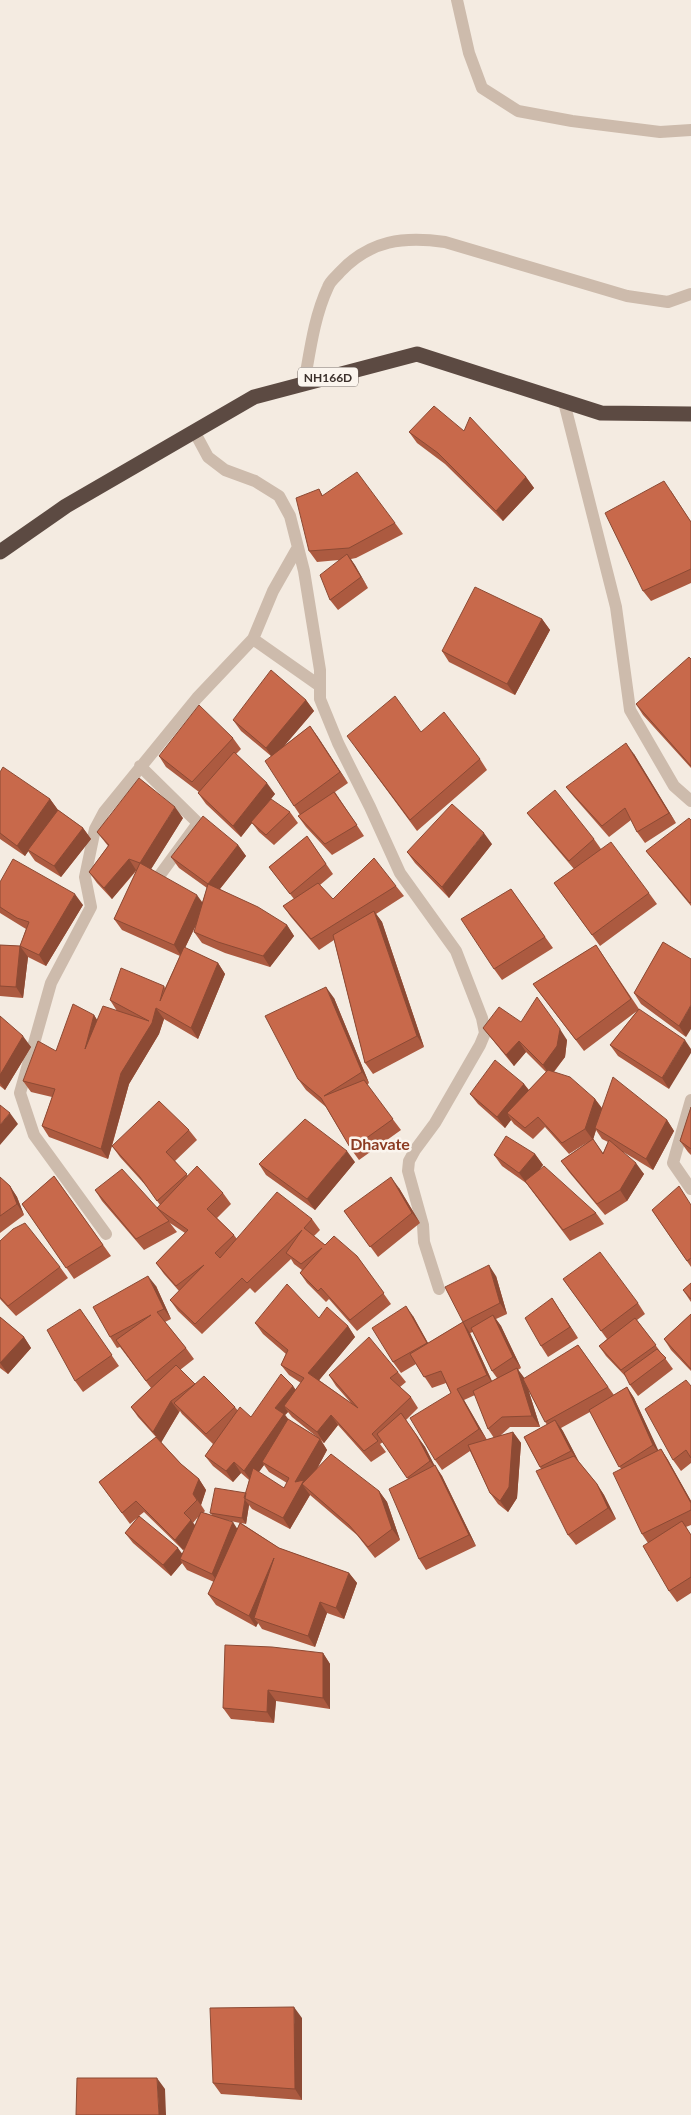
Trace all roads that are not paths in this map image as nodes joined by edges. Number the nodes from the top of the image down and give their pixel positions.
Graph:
1 (458, 0) edge
2 (691, 130) edge
3 (691, 294) edge
4 (304, 384) junction
5 (564, 402) junction
6 (691, 414) edge
7 (194, 431) junction
8 (298, 547) junction
9 (0, 552) edge
10 (253, 639) junction
11 (320, 686) junction
12 (140, 766) junction
13 (691, 801) edge
14 (157, 879) edge
15 (691, 1100) edge
16 (691, 1189) edge
17 (106, 1234) dead end
18 (439, 1288) dead end

1 - 2 street
3 - 4 street
4 - 5 highway, NH166D
4 - 7 highway, NH166D
5 - 6 highway, NH166D
5 - 13 street
7 - 8 street
7 - 9 highway, NH166D
8 - 10 street
8 - 11 street
10 - 11 street
10 - 12 street
11 - 18 street
12 - 14 street
12 - 17 street
15 - 16 street

